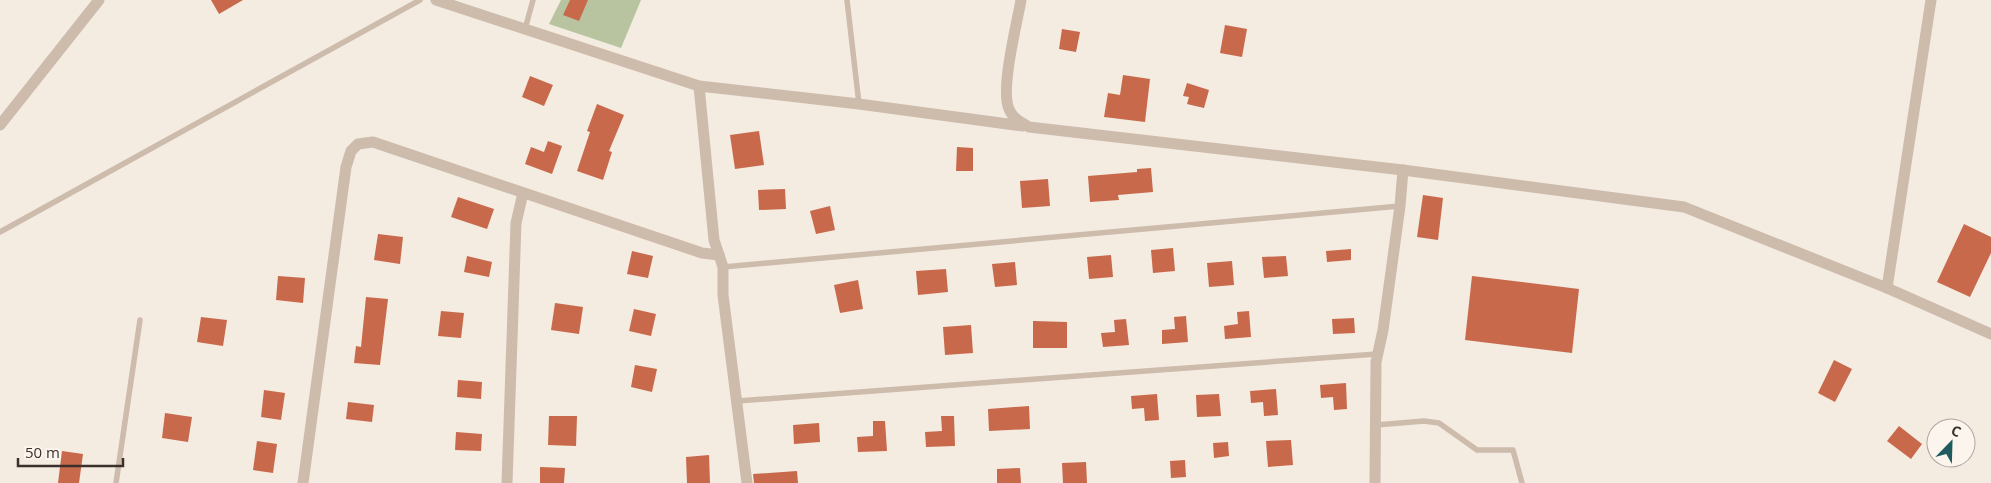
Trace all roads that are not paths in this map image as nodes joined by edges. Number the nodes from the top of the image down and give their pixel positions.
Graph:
1 (99, 0) edge
2 (420, 0) edge
3 (436, 0) edge
4 (533, 0) edge
5 (847, 0) edge
6 (1021, 0) edge
7 (1931, 0) edge
8 (525, 30) junction
9 (699, 86) junction
10 (860, 104) junction
11 (0, 125) edge
12 (1029, 127) junction
13 (1403, 170) junction
14 (523, 193) junction
15 (1400, 206) junction
16 (0, 232) edge
17 (719, 254) junction
18 (723, 267) junction
19 (1887, 288) junction
20 (140, 320) dead end
21 (1991, 334) edge
22 (1377, 354) junction
23 (737, 401) junction
24 (1376, 425) junction
25 (116, 483) edge
26 (303, 483) edge
27 (507, 483) edge
28 (747, 483) edge
29 (1376, 483) edge
30 (1522, 483) edge

1 - 11 street
2 - 16 lane
3 - 8 street
4 - 8 lane
5 - 10 lane
6 - 12 street
7 - 19 street
8 - 9 street
9 - 10 street
9 - 17 street
10 - 12 street
12 - 13 street
13 - 15 street
13 - 19 street
14 - 17 street
14 - 26 street
14 - 27 street
15 - 18 lane
15 - 22 street
17 - 18 street
18 - 23 street
19 - 21 street
20 - 25 lane
22 - 23 lane
22 - 24 street
23 - 28 street
24 - 29 street
24 - 30 lane

